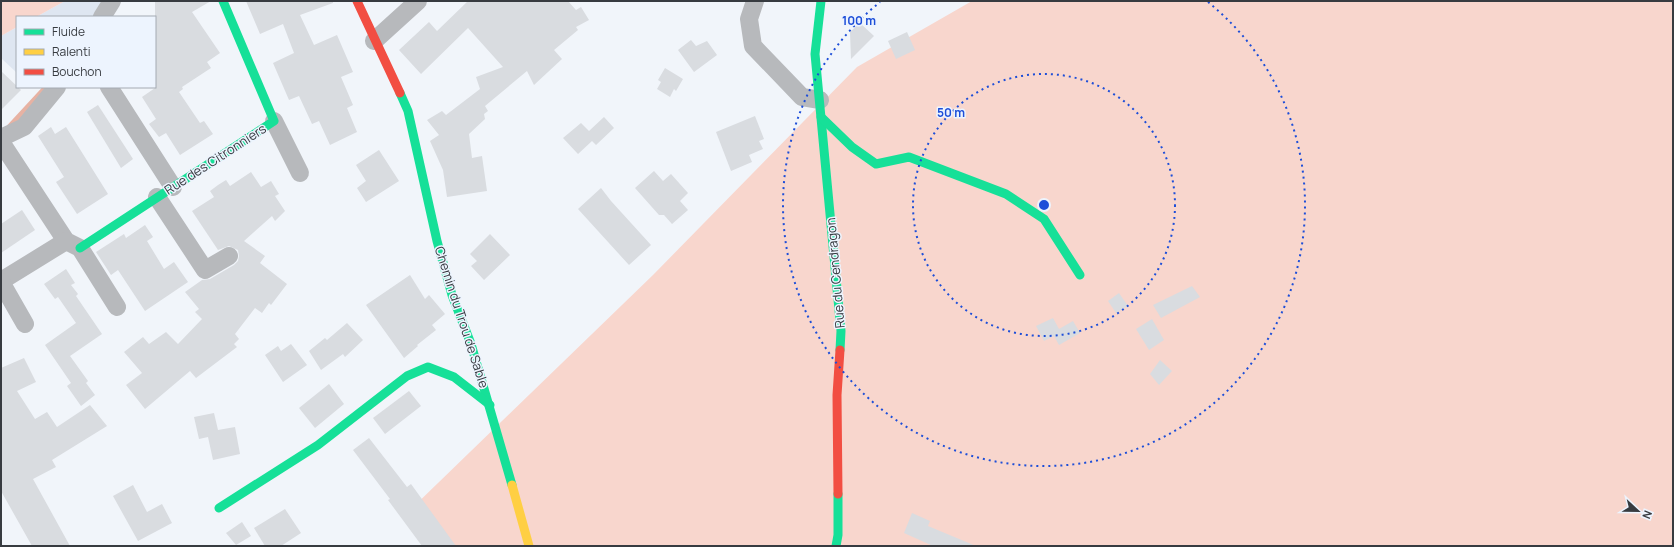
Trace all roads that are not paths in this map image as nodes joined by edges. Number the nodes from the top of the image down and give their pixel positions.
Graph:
1 (112, 1) edge
2 (223, 1) edge
3 (357, 1) edge
4 (418, 1) edge
5 (755, 1) edge
6 (821, 1) edge
7 (103, 16) edge
8 (374, 40) junction
9 (56, 88) edge
10 (109, 88) edge
11 (820, 109) junction
12 (274, 121) junction
13 (1, 138) edge
14 (1, 142) edge
15 (300, 173) dead end
16 (173, 187) junction
17 (157, 197) junction
18 (73, 244) junction
19 (229, 256) dead end
20 (1080, 275) dead end
21 (1, 282) edge
22 (117, 307) dead end
23 (25, 324) dead end
24 (490, 405) junction
25 (219, 508) dead end
26 (529, 546) edge
27 (836, 546) edge

1 - 7 street
2 - 12 street, Rue des Citronniers
3 - 8 street, Chemin du Trou de Sable
4 - 8 street
5 - 11 street
6 - 11 street, Rue du Cendragon
8 - 24 street, Chemin du Trou de Sable
9 - 13 street
10 - 16 street
11 - 20 street
11 - 27 street, Rue du Cendragon
12 - 15 street, Rue des Citronniers
12 - 16 street, Rue des Citronniers
14 - 18 street
16 - 17 street, Rue des Citronniers
17 - 18 street, Rue des Citronniers
17 - 19 street, Rue des Citronniers
18 - 21 street
18 - 22 street
21 - 23 street
24 - 25 street
24 - 26 street, Chemin du Trou de Sable

